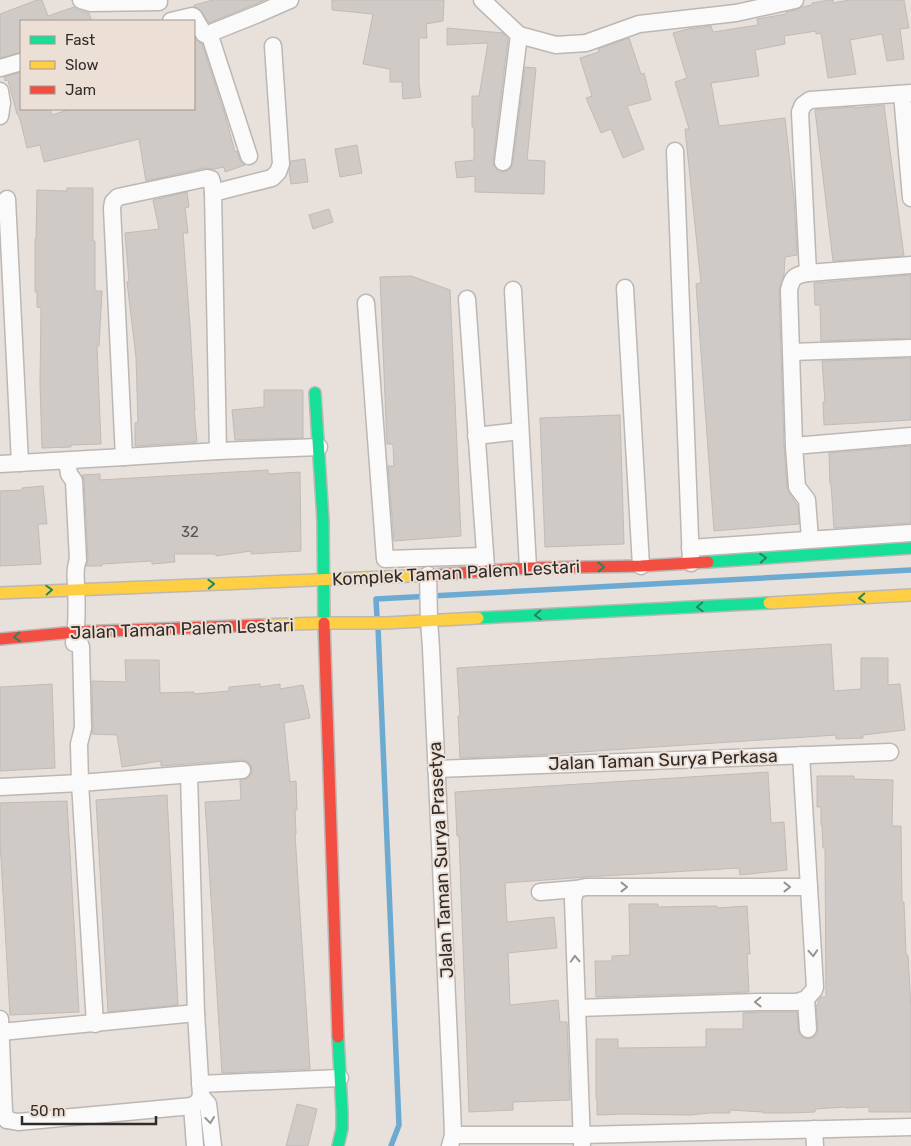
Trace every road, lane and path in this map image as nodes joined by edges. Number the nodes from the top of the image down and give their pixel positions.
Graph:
1 (81, 0) edge
2 (290, 0) edge
3 (482, 0) edge
4 (795, 0) edge
5 (160, 1) edge
6 (161, 20) edge
7 (175, 20) edge
8 (195, 20) edge
9 (195, 20) edge
10 (519, 35) junction
11 (210, 36) junction
12 (273, 46) dead end
13 (20, 62) edge
14 (0, 68) edge
15 (0, 90) edge
16 (906, 93) edge
17 (0, 116) edge
18 (674, 151) dead end
19 (249, 156) dead end
20 (503, 162) dead end
21 (910, 176) edge
22 (213, 193) junction
23 (911, 198) edge
24 (7, 199) dead end
25 (911, 265) edge
26 (808, 273) junction
27 (625, 288) dead end
28 (513, 290) dead end
29 (466, 299) dead end
30 (366, 303) dead end
31 (911, 348) edge
32 (792, 352) junction
33 (315, 393) dead end
34 (520, 431) junction
35 (476, 436) junction
36 (911, 436) edge
37 (794, 446) junction
38 (319, 448) junction
39 (218, 451) junction
40 (124, 458) junction
41 (20, 463) junction
42 (0, 464) edge
43 (68, 467) junction
44 (911, 533) edge
45 (810, 539) junction
46 (911, 548) edge
47 (690, 555) junction
48 (485, 564) junction
49 (641, 566) junction
50 (528, 568) junction
51 (324, 579) junction
52 (428, 581) junction
53 (76, 589) junction
54 (0, 593) edge
55 (911, 595) edge
56 (429, 614) junction
57 (324, 623) junction
58 (76, 632) junction
59 (0, 639) edge
60 (890, 752) dead end
61 (801, 755) junction
62 (436, 769) junction
63 (242, 770) dead end
64 (190, 775) junction
65 (80, 783) junction
66 (0, 787) edge
67 (809, 887) junction
68 (576, 890) junction
69 (540, 892) dead end
70 (806, 999) junction
71 (578, 1008) junction
72 (196, 1013) junction
73 (95, 1024) junction
74 (0, 1026) edge
75 (808, 1029) dead end
76 (340, 1078) junction
77 (198, 1095) junction
78 (4, 1124) edge
79 (911, 1127) edge
80 (814, 1129) junction
81 (703, 1139) edge
82 (452, 1140) edge
83 (582, 1140) edge
84 (196, 1146) edge
85 (213, 1146) edge
86 (338, 1146) edge
87 (814, 1146) edge

1 - 5 street
2 - 11 street
3 - 10 street
4 - 10 street
5 - 6 street
7 - 8 street
9 - 11 street
10 - 20 street
11 - 19 street
12 - 22 street
13 - 14 street
15 - 17 street
16 - 21 street
16 - 26 street
18 - 47 street
21 - 23 street
22 - 39 street
22 - 40 street
24 - 41 street
25 - 26 street
26 - 32 street
27 - 49 street
28 - 34 street
29 - 35 street
30 - 48 street
31 - 32 street
32 - 37 street
33 - 38 street
34 - 35 street
34 - 50 street
35 - 48 street
36 - 37 street
37 - 45 street
38 - 39 street
38 - 51 street
39 - 40 street
40 - 43 street
41 - 42 street
41 - 43 street
43 - 53 street
44 - 45 street
45 - 47 street
47 -> 46 street, Komplek Taman Palem Lestari
47 - 49 street, Komplek Taman Palem Lestari
48 - 50 street, Komplek Taman Palem Lestari
48 - 52 street, Komplek Taman Palem Lestari
50 -> 49 street, Komplek Taman Palem Lestari
51 - 52 street, Komplek Taman Palem Lestari
53 -> 51 street, Komplek Taman Palem Lestari
51 - 57 street
52 - 56 street, Jalan Taman Surya Prasetya
54 -> 53 street, Komplek Taman Palem Lestari
53 - 58 street
55 -> 56 street
56 - 57 street, Jalan Taman Palem Lestari
56 - 62 street, Jalan Taman Surya Prasetya
57 - 58 street, Jalan Taman Palem Lestari
57 - 76 street
58 -> 59 street, Jalan Taman Palem Lestari
58 - 65 street
60 - 61 street, Jalan Taman Surya Perkasa
61 - 62 street, Jalan Taman Surya Perkasa
61 - 67 street
62 - 82 street, Jalan Taman Surya Prasetya
63 - 64 street
64 - 65 street
64 - 72 street
65 - 66 street
65 - 73 street
68 -> 67 street
67 -> 70 street
68 - 69 street
71 -> 68 street
70 -> 71 street
70 - 75 street
71 - 83 street
72 - 73 street
72 - 77 street
73 - 74 street
74 - 78 street
76 - 77 street
76 - 86 street
77 - 78 street
77 - 84 street
77 -> 85 street
79 - 80 street
80 - 81 street
80 - 87 street
81 - 83 street
82 - 83 street

